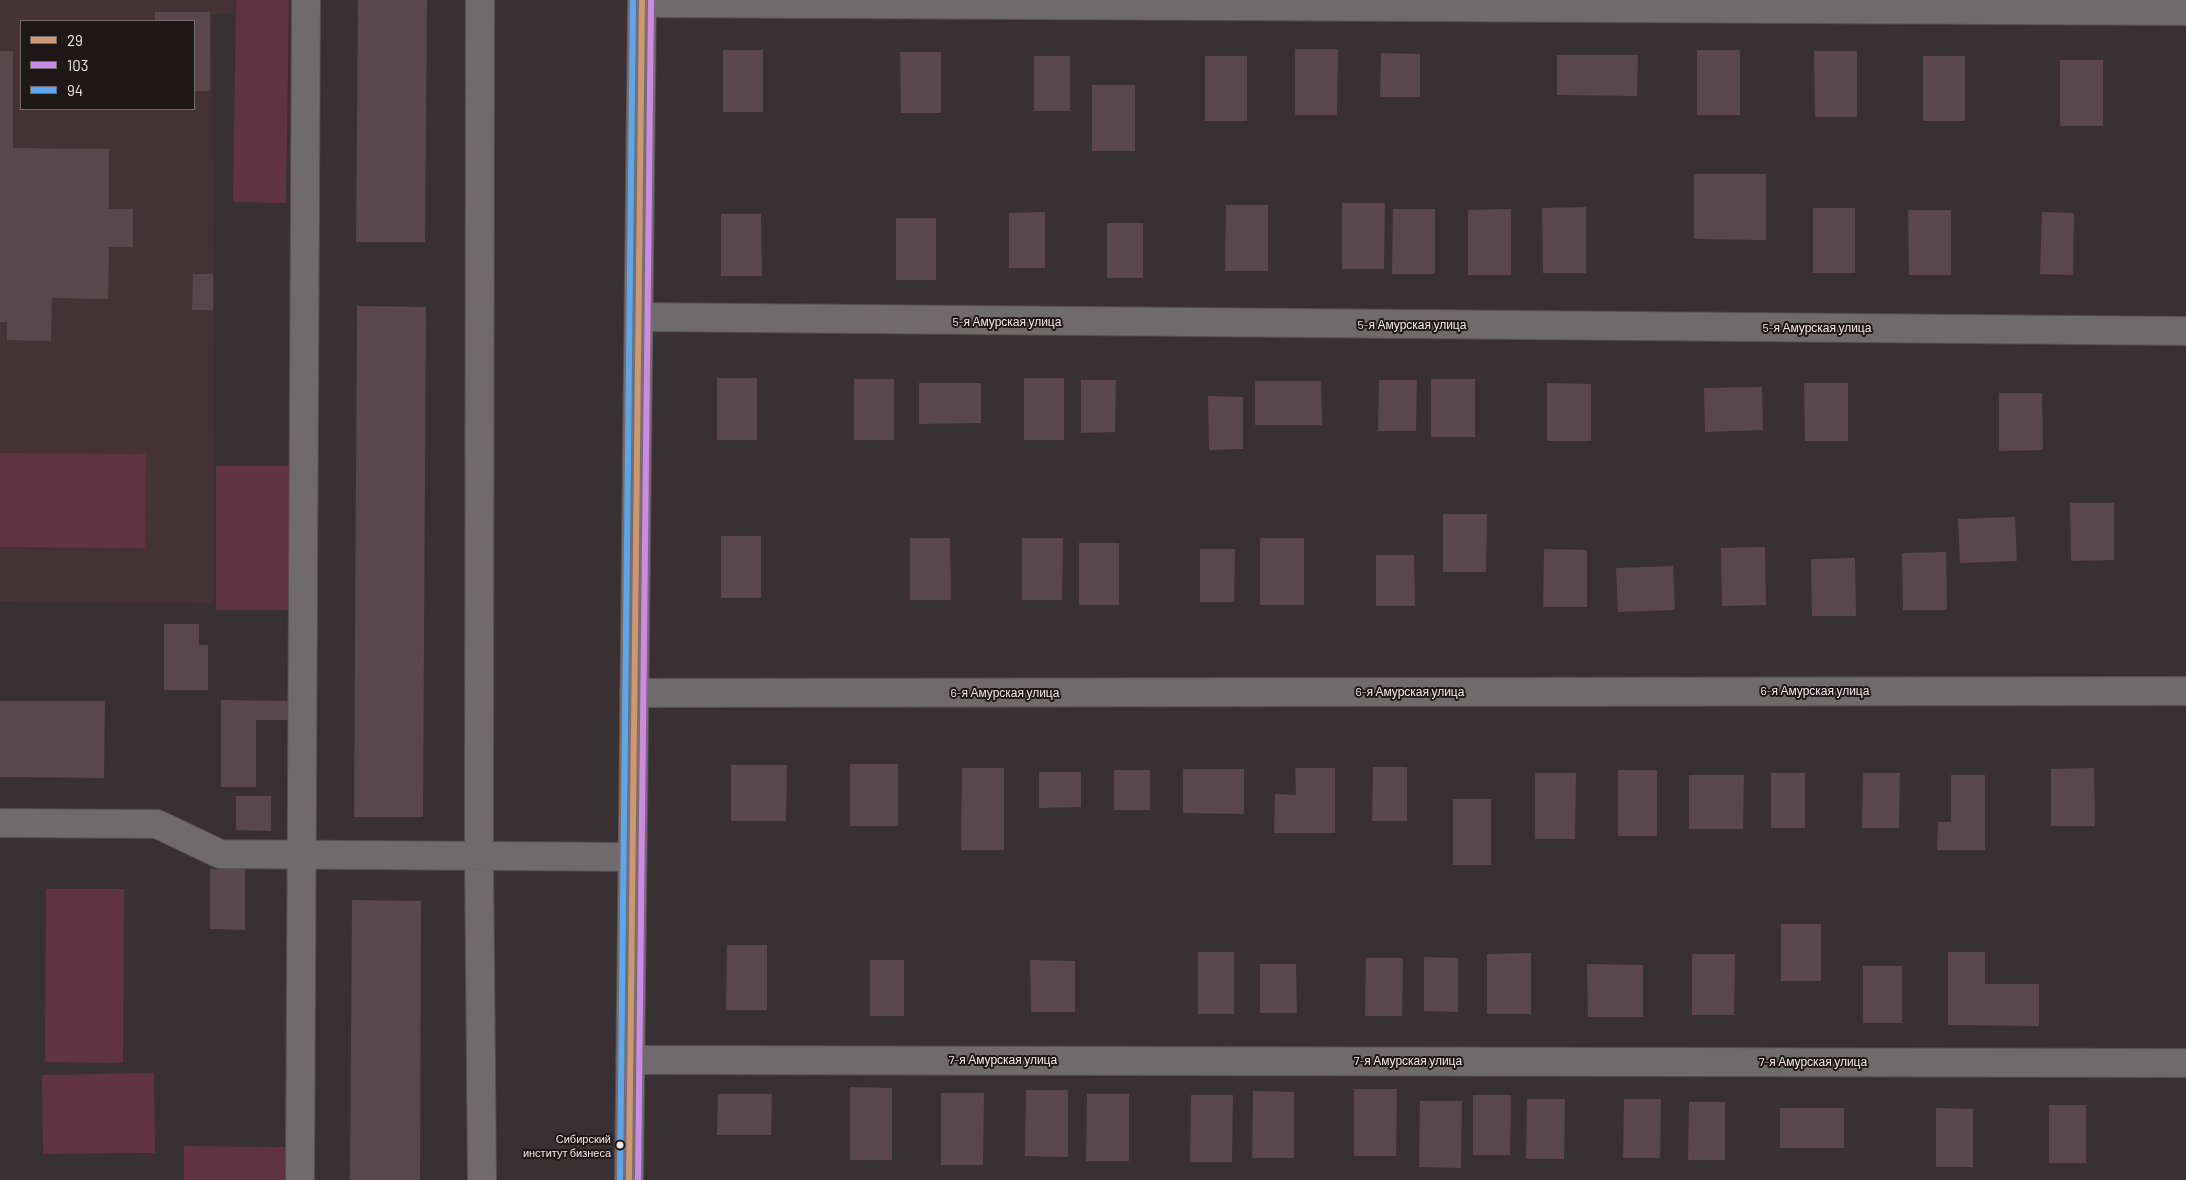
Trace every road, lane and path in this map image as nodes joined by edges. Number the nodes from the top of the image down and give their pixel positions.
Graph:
1 (306, 0) edge
2 (480, 0) edge
3 (642, 2) edge
4 (2186, 11) edge
5 (639, 318) junction
6 (2186, 331) edge
7 (2186, 691) edge
8 (634, 693) junction
9 (0, 823) edge
10 (302, 856) junction
11 (479, 856) junction
12 (632, 857) junction
13 (630, 1060) junction
14 (2186, 1063) edge
15 (300, 1180) edge
16 (482, 1180) edge
17 (629, 1180) edge

1 - 10 street
2 - 11 street
3 - 4 street
3 - 5 main road
5 - 6 street, 5-я Амурская улица
5 - 8 main road
7 - 8 street, 6-я Амурская улица
8 - 12 main road
9 - 10 street
10 - 11 street
10 - 15 street
11 - 12 street
11 - 16 street
12 - 13 main road
13 - 14 street, 7-я Амурская улица
13 - 17 main road

